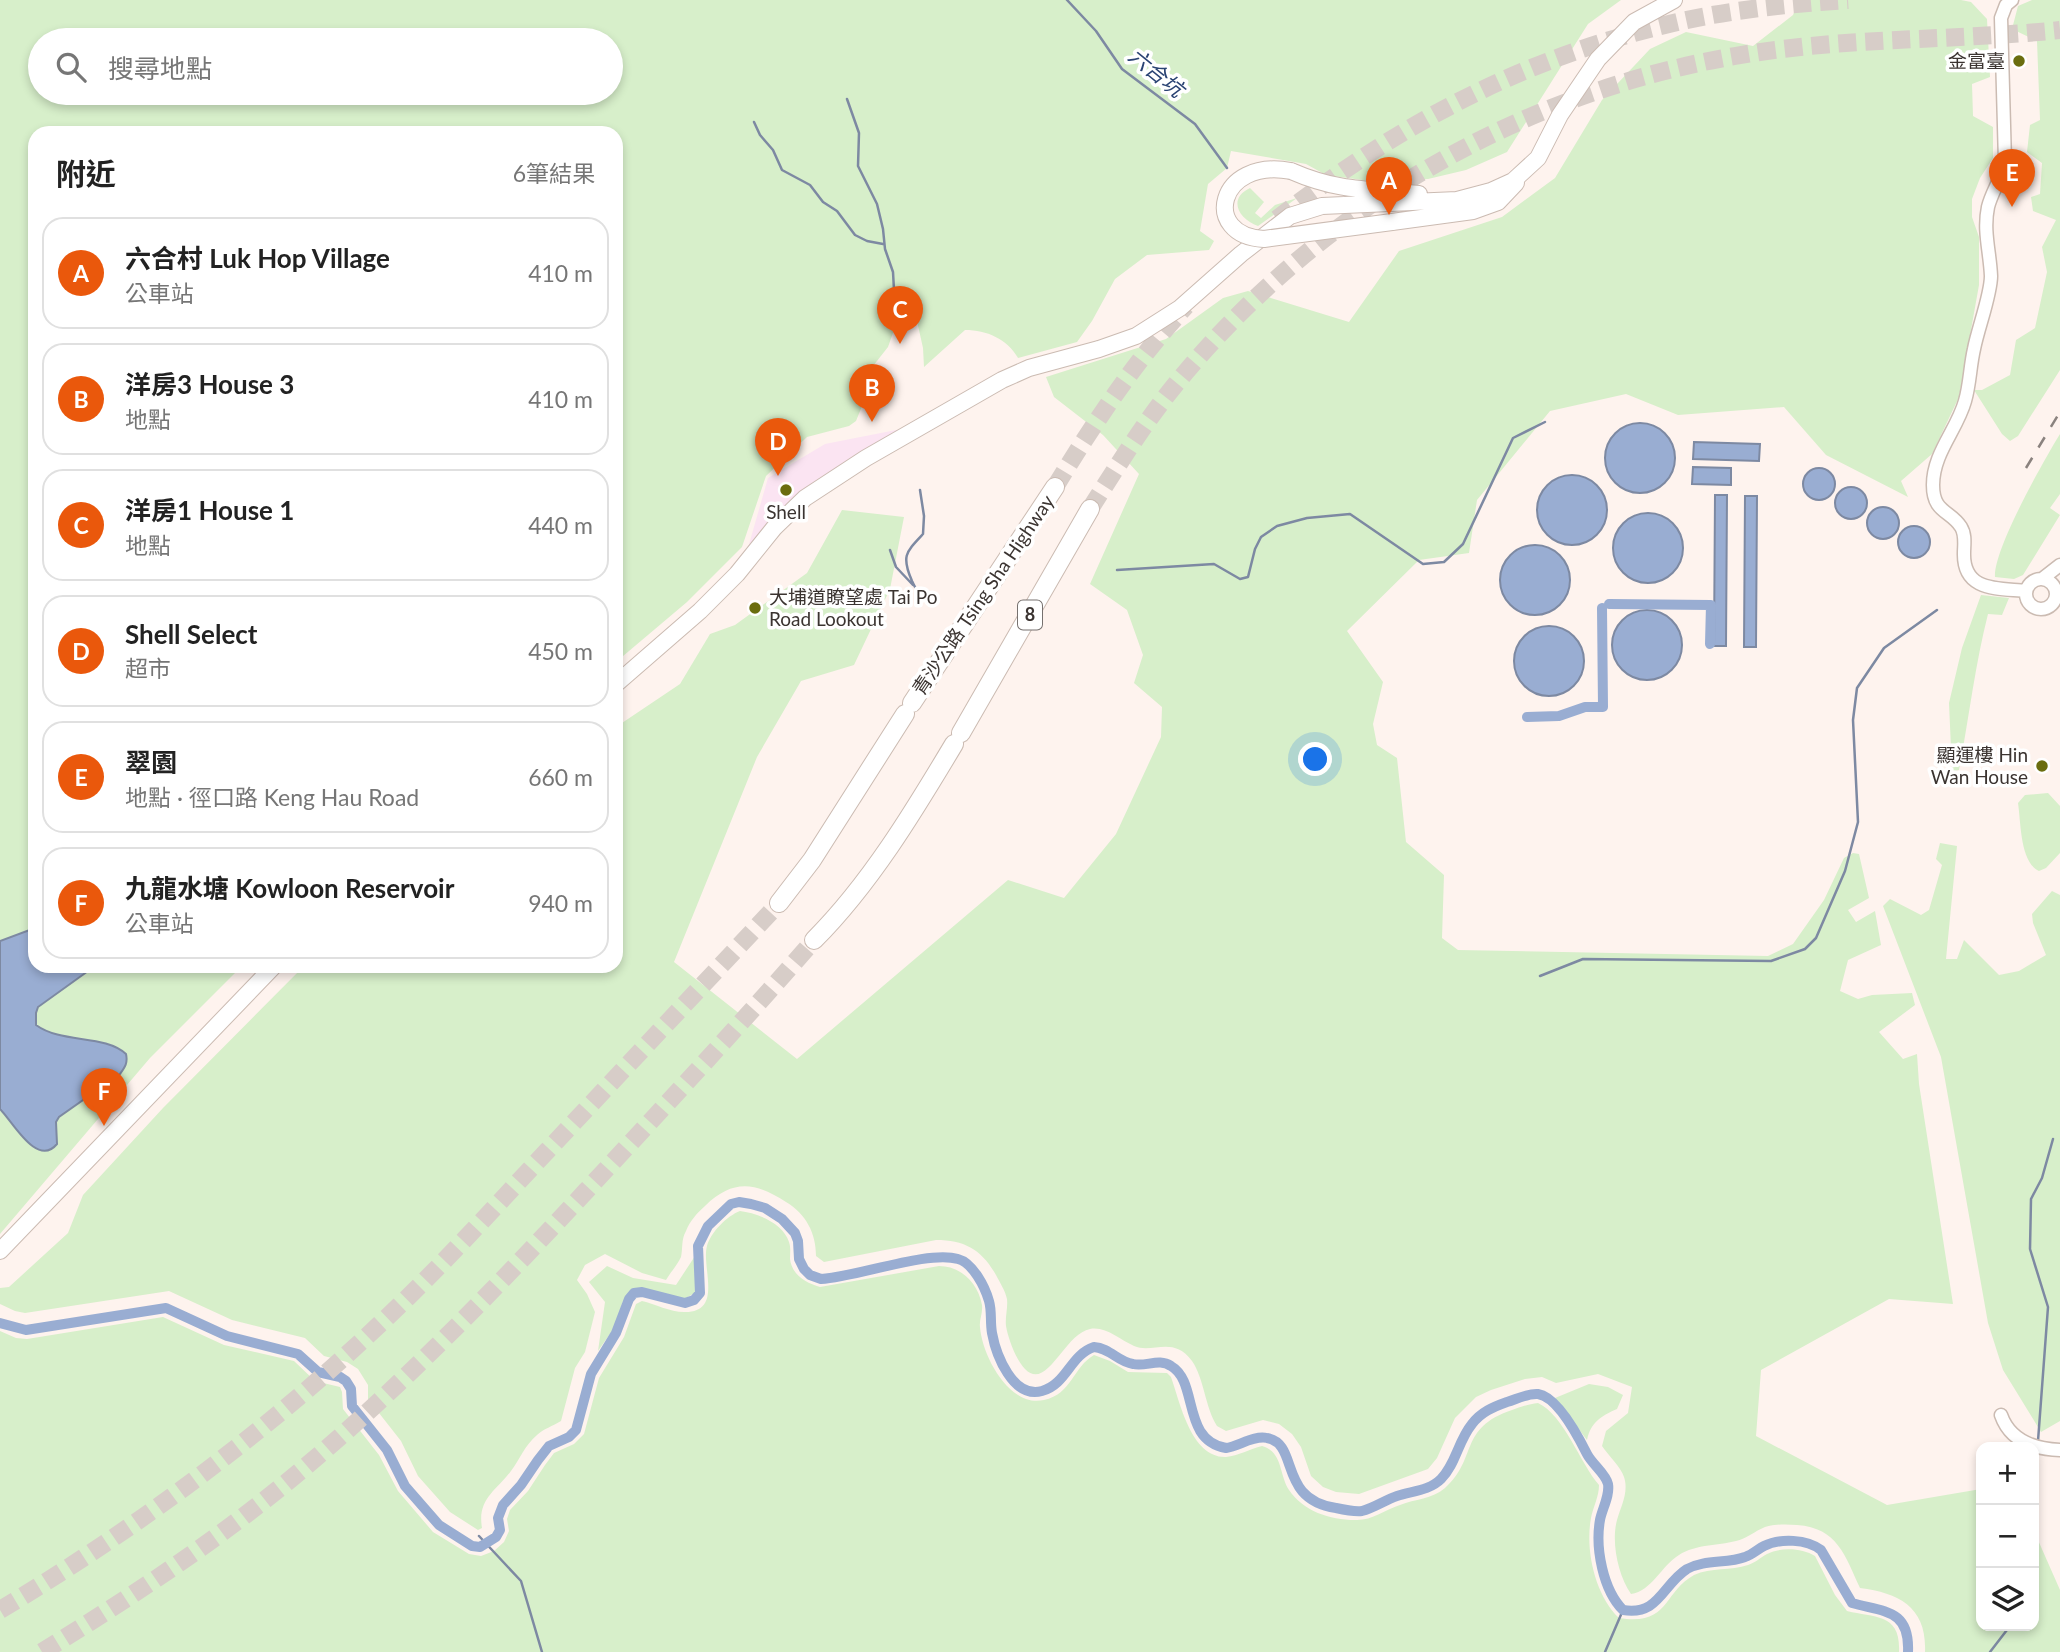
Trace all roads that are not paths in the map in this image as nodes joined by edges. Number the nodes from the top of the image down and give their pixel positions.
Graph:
1 (1674, 0) edge
2 (2012, 0) edge
3 (1525, 172) junction
4 (1457, 200) junction
5 (1055, 487) tunnel mouth
6 (1090, 509) tunnel mouth
7 (2060, 565) edge
8 (2042, 579) junction
9 (2026, 591) junction
10 (2058, 596) edge
11 (623, 678) edge
12 (779, 903) tunnel mouth
13 (814, 940) tunnel mouth
14 (267, 973) edge
15 (0, 1251) edge
16 (2001, 1415) dead end
17 (2060, 1450) edge

1 - 3 main road
2 - 9 street
3 - 4 main road
3 - 4 main road, bridge
4 - 11 main road
5 - 12 highway, 青沙公路 Tsing Sha Highway
6 - 13 highway, 8
7 - 8 street
8 - 9 street
8 - 10 street
9 - 10 street
14 - 15 main road
16 - 17 street

